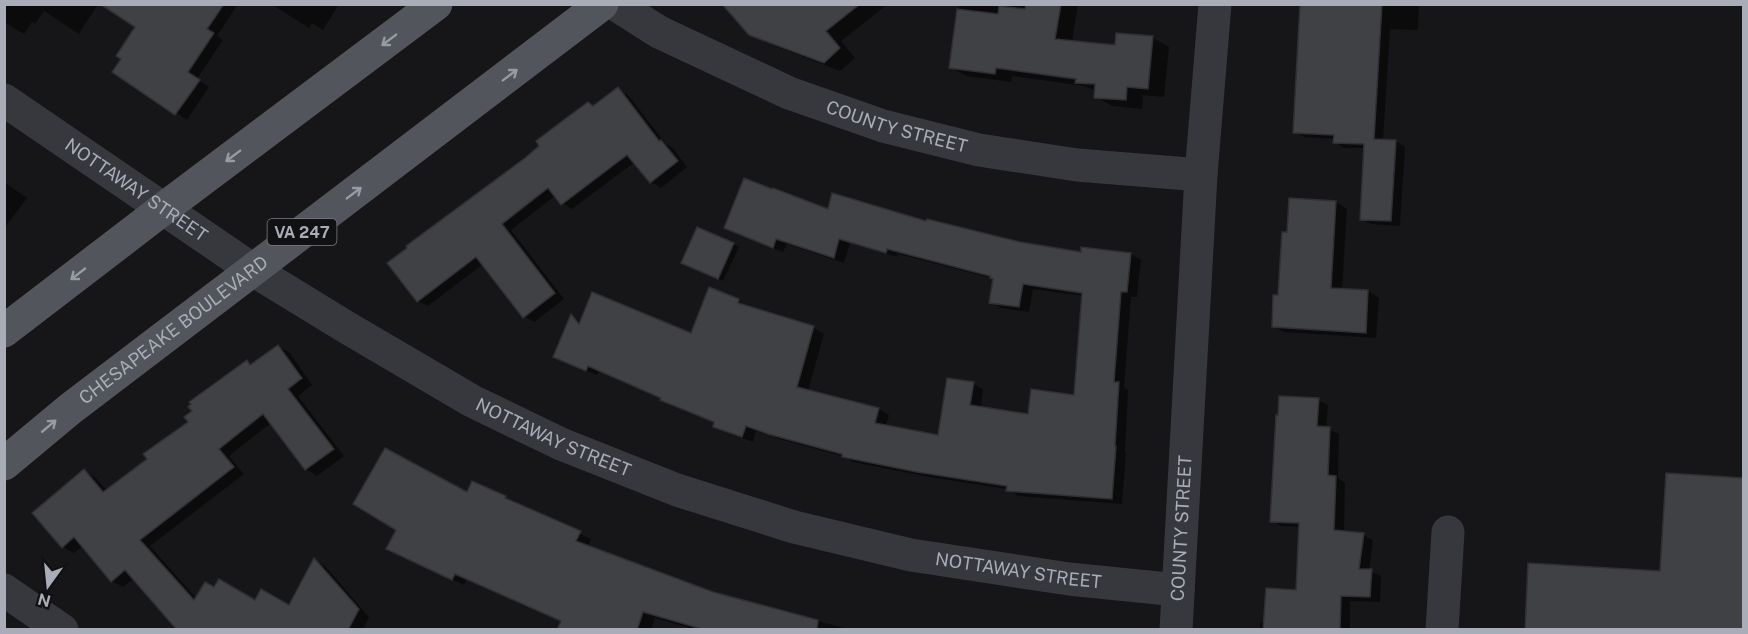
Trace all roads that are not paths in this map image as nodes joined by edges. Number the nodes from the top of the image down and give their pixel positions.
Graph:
1 (436, 4) edge
2 (602, 4) edge
3 (615, 4) edge
4 (1215, 4) edge
5 (4, 100) edge
6 (1201, 175) junction
7 (163, 209) junction
8 (253, 270) junction
9 (4, 331) edge
10 (4, 464) edge
11 (1448, 532) dead end
12 (4, 590) edge
13 (1178, 590) junction
14 (62, 630) edge
15 (1176, 630) edge
16 (1442, 630) edge

1 -> 7 main road
8 -> 2 main road, CHESAPEAKE BOULEVARD / VA 247
3 - 6 street, COUNTY STREET
4 - 6 street, COUNTY STREET
5 - 7 street, NOTTAWAY STREET
6 - 13 street, COUNTY STREET
7 - 8 street, NOTTAWAY STREET
7 -> 9 main road
10 -> 8 main road, CHESAPEAKE BOULEVARD / VA 247
8 - 13 street, NOTTAWAY STREET
11 - 16 street
12 - 14 street
13 - 15 street, COUNTY STREET

